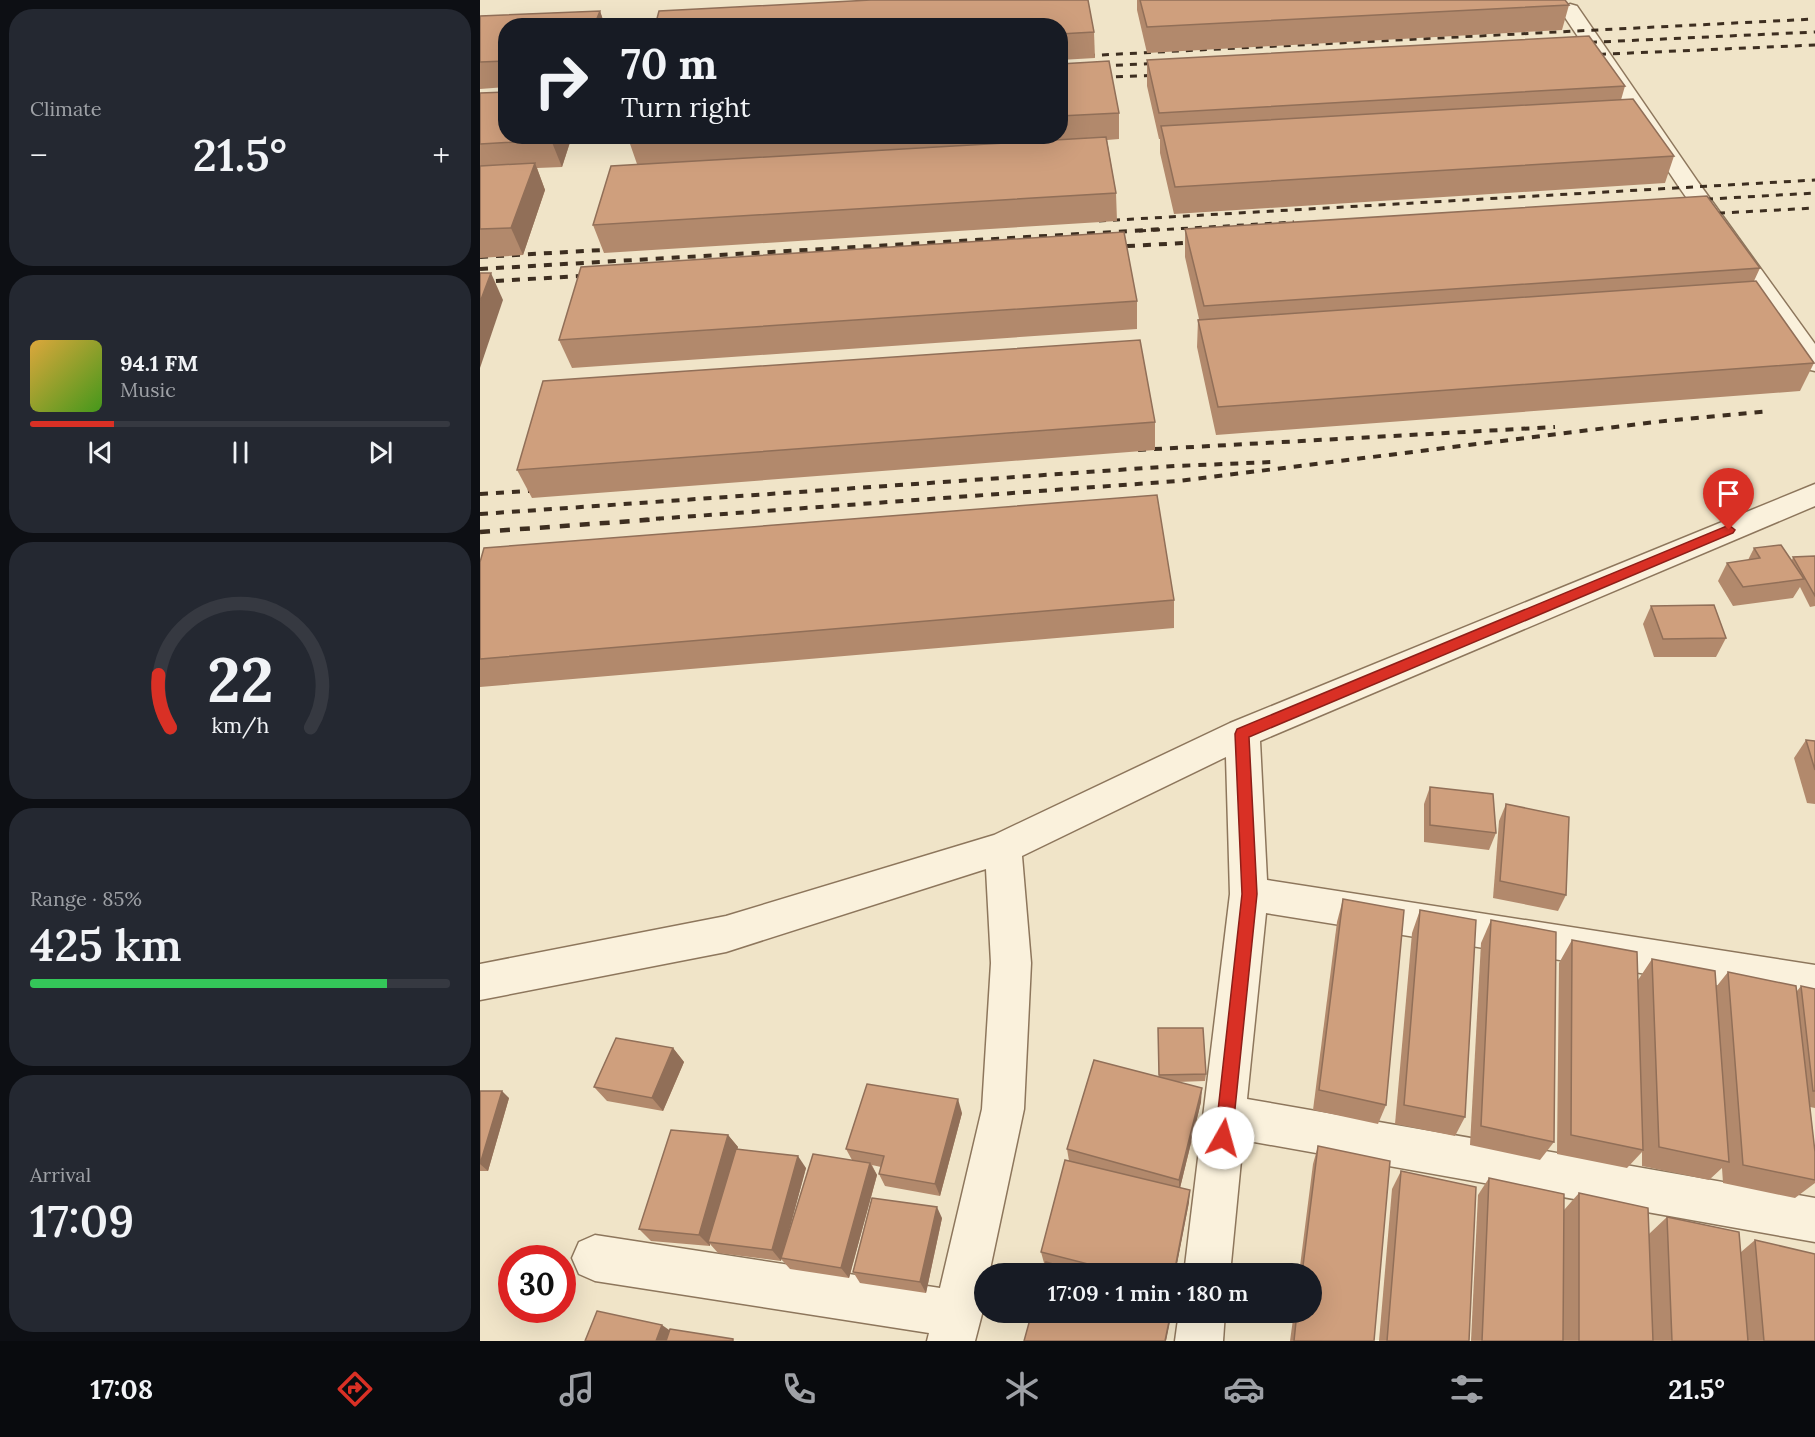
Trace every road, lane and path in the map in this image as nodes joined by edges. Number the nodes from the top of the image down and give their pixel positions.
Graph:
1 (1570, 10) dead end
2 (1815, 363) edge
3 (1815, 494) edge
4 (1242, 734) junction
5 (1003, 848) junction
6 (1249, 894) junction
7 (480, 982) edge
8 (1815, 983) edge
9 (1226, 1116) junction
10 (1815, 1220) edge
11 (594, 1258) dead end
12 (1208, 1263) edge
13 (1201, 1323) edge
14 (955, 1327) edge
15 (1199, 1341) edge

1 - 2 street
3 - 4 street
4 - 5 street
4 - 6 street
5 - 7 street
5 - 14 street
6 - 8 street
6 - 9 street
9 - 10 street
9 - 12 street
11 - 14 street
13 - 15 street

